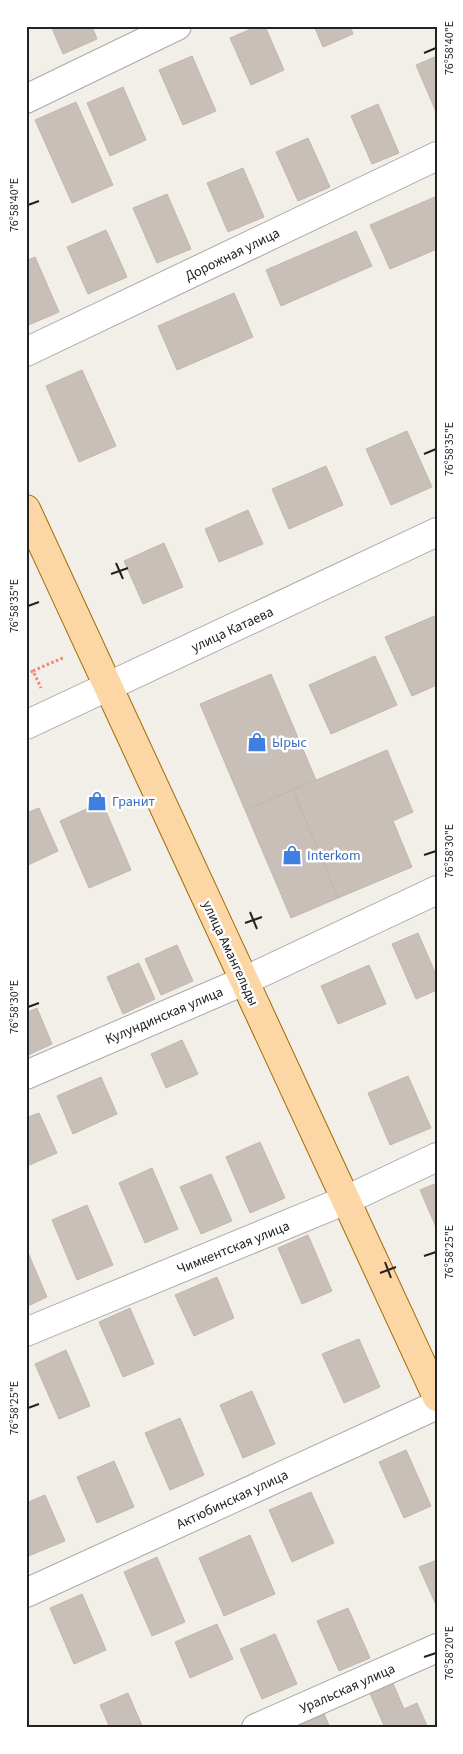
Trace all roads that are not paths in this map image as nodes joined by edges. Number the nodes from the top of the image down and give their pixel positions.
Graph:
1 (177, 26) edge
2 (26, 98) edge
3 (437, 156) edge
4 (26, 352) edge
5 (26, 509) edge
6 (437, 532) edge
7 (108, 687) junction
8 (26, 725) edge
9 (437, 890) edge
10 (244, 981) junction
11 (26, 1074) edge
12 (437, 1157) edge
13 (346, 1200) junction
14 (26, 1332) edge
15 (437, 1397) edge
16 (437, 1405) edge
17 (26, 1593) edge
18 (437, 1648) edge
19 (256, 1728) edge

1 - 2 street
3 - 4 street, Дорожная улица
5 - 7 main road, улица Амангельды
6 - 7 street, улица Катаева
7 - 8 street, улица Катаева
7 - 10 main road, улица Амангельды
9 - 10 street, Кулундинская улица
10 - 11 street, Кулундинская улица
10 - 13 main road, улица Амангельды
12 - 13 street, Чимкентская улица
13 - 14 street, Чимкентская улица
13 - 15 main road, улица Амангельды
16 - 17 street, Актюбинская улица
18 - 19 street, Уральская улица

